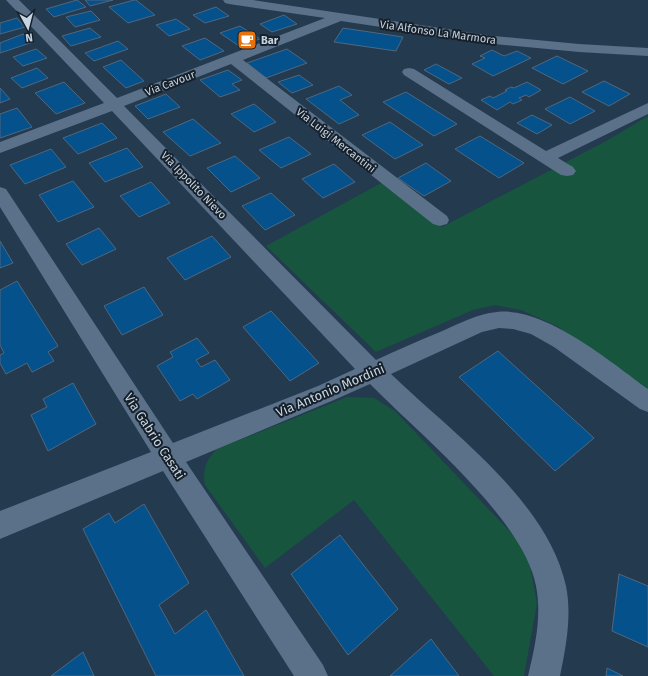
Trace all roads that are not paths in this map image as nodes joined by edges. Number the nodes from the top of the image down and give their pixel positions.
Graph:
1 (12, 0) edge
2 (229, 0) edge
3 (339, 17) junction
4 (648, 52) edge
5 (233, 60) junction
6 (409, 72) dead end
7 (115, 104) junction
8 (648, 108) edge
9 (0, 148) edge
10 (546, 157) junction
11 (567, 171) dead end
12 (0, 193) edge
13 (440, 220) dead end
14 (374, 372) junction
15 (648, 402) edge
16 (168, 457) junction
17 (0, 525) edge
18 (312, 676) edge
19 (544, 676) edge

1 - 7 street, Via Ippolito Nievo
2 - 3 street, Via Alfonso La Marmora
3 - 4 street, Via Alfonso La Marmora
3 - 5 street, Via Cavour
5 - 7 street, Via Cavour
5 - 13 street, Via Luigi Mercantini
6 - 10 street
7 - 9 street, Via Cavour
7 - 14 street, Via Ippolito Nievo
8 - 10 street
10 - 11 street
12 - 16 street, Via Gabrio Casati
14 - 15 street, Via Antonio Mordini
14 - 16 street, Via Antonio Mordini
14 - 19 street, Via Ippolito Nievo
16 - 17 street, Via Antonio Mordini
16 - 18 street, Via Gabrio Casati

